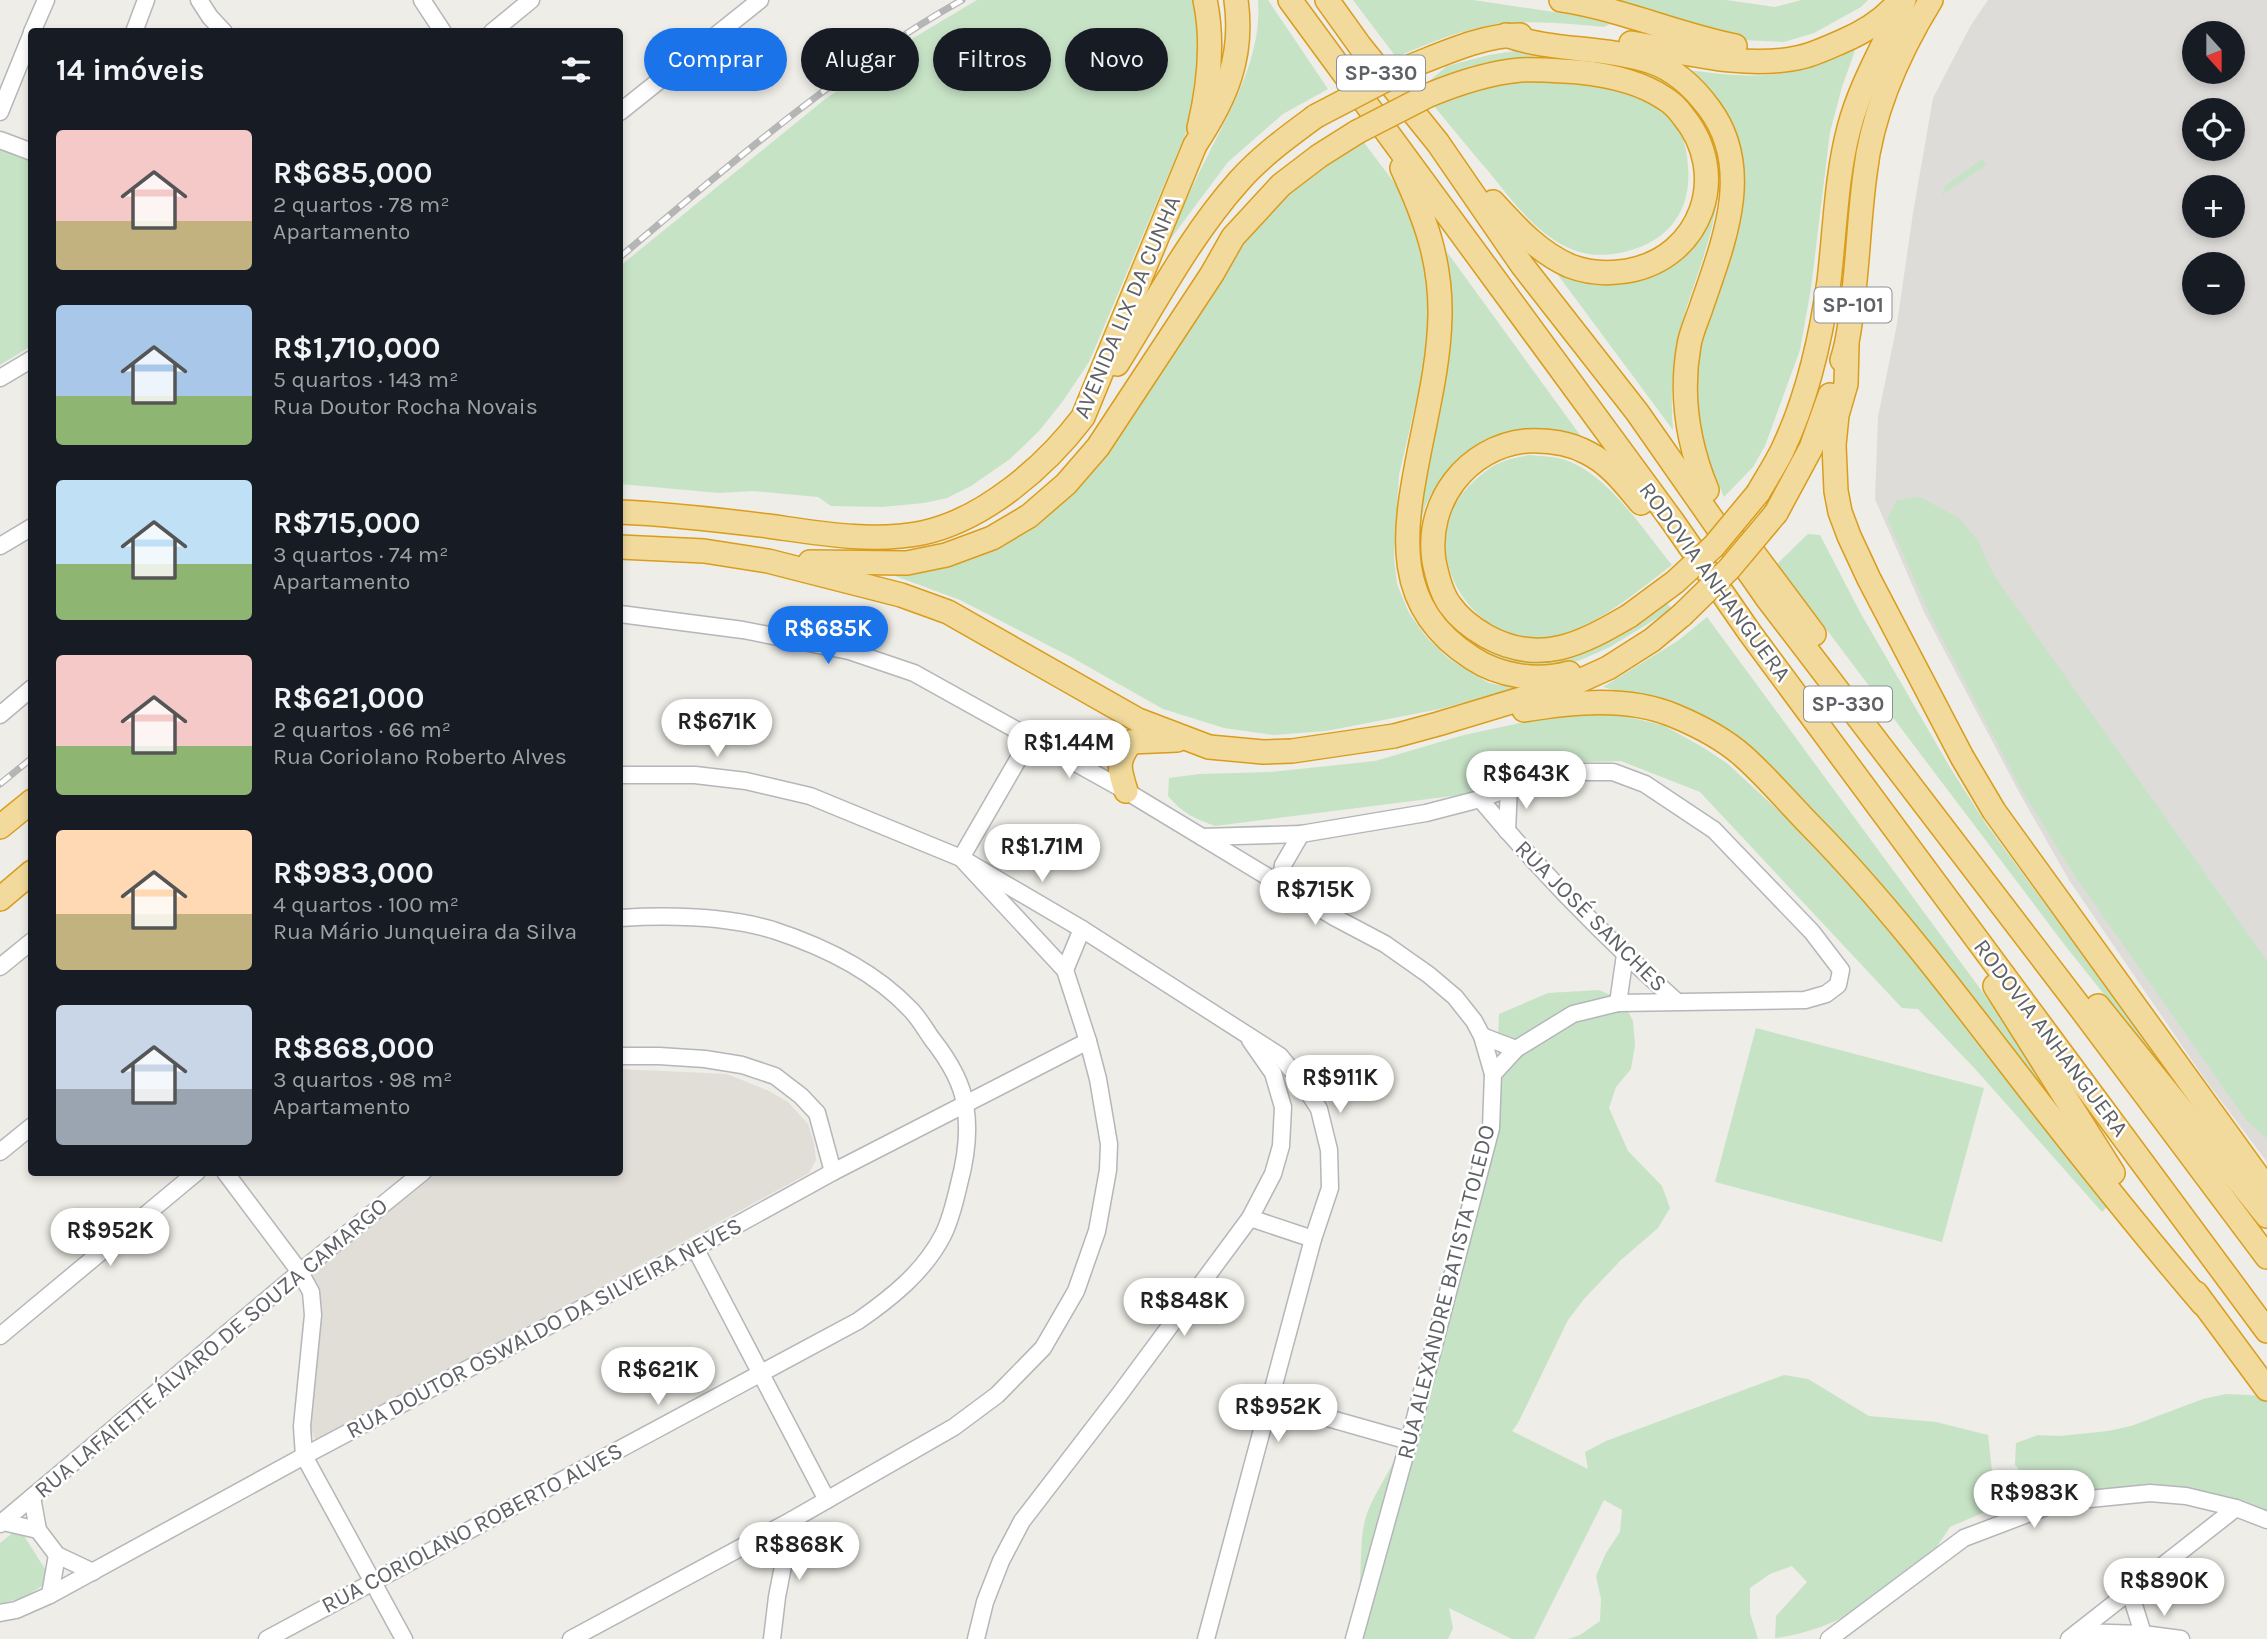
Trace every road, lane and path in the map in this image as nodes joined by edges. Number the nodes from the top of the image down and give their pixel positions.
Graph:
1 (46, 0) edge
2 (146, 0) edge
3 (199, 0) edge
4 (422, 0) edge
5 (531, 0) edge
6 (761, 0) edge
7 (1205, 0) edge
8 (1236, 0) edge
9 (1290, 0) edge
10 (1327, 0) edge
11 (1561, 0) edge
12 (1902, 0) edge
13 (1931, 0) edge
14 (34, 28) edge
15 (136, 28) edge
16 (220, 28) edge
17 (440, 28) edge
18 (497, 28) edge
19 (1506, 35) junction
20 (1856, 35) junction
21 (28, 42) edge
22 (623, 110) edge
23 (0, 112) edge
24 (1382, 124) junction
25 (0, 140) edge
26 (1438, 143) junction
27 (1195, 145) junction
28 (28, 150) edge
29 (1847, 345) junction
30 (28, 361) edge
31 (0, 378) edge
32 (1637, 412) junction
33 (1083, 417) junction
34 (1707, 490) junction
35 (623, 512) edge
36 (28, 529) edge
37 (0, 546) edge
38 (623, 547) edge
39 (768, 561) junction
40 (623, 614) edge
41 (1750, 633) junction
42 (1652, 640) junction
43 (28, 691) edge
44 (0, 715) edge
45 (1438, 724) junction
46 (1031, 737) junction
47 (1190, 740) junction
48 (1131, 742) junction
49 (623, 775) edge
50 (1509, 787) junction
51 (1126, 791) junction
52 (1480, 799) junction
53 (28, 804) edge
54 (0, 827) edge
55 (1507, 831) junction
56 (1897, 831) junction
57 (1301, 834) junction
58 (1202, 837) junction
59 (961, 858) junction
60 (28, 875) edge
61 (1280, 884) junction
62 (0, 899) edge
63 (623, 918) edge
64 (1082, 929) junction
65 (28, 944) edge
66 (1625, 954) junction
67 (0, 967) edge
68 (1065, 970) junction
69 (1676, 1001) junction
70 (1618, 1003) junction
71 (1244, 1032) junction
72 (1482, 1036) junction
73 (1088, 1041) junction
74 (1516, 1049) junction
75 (623, 1056) edge
76 (1493, 1074) junction
77 (965, 1103) junction
78 (28, 1129) edge
79 (0, 1152) edge
80 (833, 1172) junction
81 (192, 1176) edge
82 (228, 1176) edge
83 (418, 1176) edge
84 (2267, 1189) edge
85 (2267, 1216) edge
86 (1250, 1218) junction
87 (1313, 1239) junction
88 (695, 1248) junction
89 (2267, 1257) edge
90 (300, 1272) junction
91 (2203, 1304) junction
92 (2267, 1331) edge
93 (0, 1336) edge
94 (760, 1372) junction
95 (2267, 1389) edge
96 (1271, 1402) junction
97 (1409, 1441) junction
98 (304, 1456) junction
99 (32, 1497) junction
100 (827, 1500) junction
101 (2236, 1508) junction
102 (792, 1520) junction
103 (2267, 1520) edge
104 (1, 1523) edge
105 (38, 1530) junction
106 (57, 1555) junction
107 (93, 1572) junction
108 (373, 1583) junction
109 (2130, 1592) junction
110 (50, 1595) junction
111 (0, 1614) edge
112 (1360, 1620) junction
113 (2143, 1634) junction
114 (2074, 1636) edge
115 (267, 1639) edge
116 (404, 1639) edge
117 (571, 1639) edge
118 (772, 1639) edge
119 (976, 1639) edge
120 (1206, 1639) edge
121 (1354, 1639) edge
122 (1367, 1639) edge
123 (1829, 1639) edge
124 (2180, 1639) edge

1 - 14 street
2 - 15 street
3 - 16 street
4 - 17 street
5 - 18 street
6 - 22 street
7 - 27 highway
8 - 27 highway, AVENIDA LIX DA CUNHA
9 - 24 highway, RODOVIA ANHANGUERA / SP-330
10 - 26 highway, RODOVIA ANHANGUERA / SP-330
11 - 20 highway
12 - 20 highway
12 - 41 highway, bridge
13 - 29 highway, SP-101
19 - 20 highway
19 - 33 highway, bridge
19 - 34 highway
21 - 23 street
24 - 41 highway, RODOVIA ANHANGUERA / SP-330
24 - 42 highway
25 - 28 street
26 - 32 highway, RODOVIA ANHANGUERA / SP-330
26 - 39 highway, bridge
27 - 33 highway, AVENIDA LIX DA CUNHA
29 - 42 highway, SP-101, bridge
29 - 84 highway
30 - 31 street
32 - 34 highway
32 - 89 highway, RODOVIA ANHANGUERA / SP-330
33 - 35 highway, AVENIDA LIX DA CUNHA
34 - 85 highway
36 - 37 street
38 - 39 highway
39 - 47 highway
40 - 46 street, RUA ALEXANDRE BATISTA TOLEDO
41 - 56 highway, RODOVIA ANHANGUERA / SP-330
42 - 45 highway
43 - 44 street
45 - 47 highway
45 - 91 highway
46 - 48 highway
46 - 51 street, RUA ALEXANDRE BATISTA TOLEDO
46 - 59 street
47 - 48 highway
48 - 51 highway
49 - 59 street
50 - 52 street
50 - 55 street
50 - 69 street
51 - 58 street, RUA ALEXANDRE BATISTA TOLEDO
52 - 55 street, RUA JOSÉ SANCHES
52 - 57 street
53 - 54 highway
55 - 66 street, RUA JOSÉ SANCHES
56 - 91 highway
56 - 92 highway, RODOVIA ANHANGUERA / SP-330
57 - 58 street
57 - 61 street
58 - 61 street, RUA ALEXANDRE BATISTA TOLEDO
59 - 64 street
59 - 68 street
60 - 62 highway
61 - 72 street, RUA ALEXANDRE BATISTA TOLEDO
63 - 77 street
64 - 68 street
64 - 71 street
65 - 67 street
66 - 69 street, RUA JOSÉ SANCHES
66 - 70 street
68 - 73 street
69 - 70 street
70 - 74 street
71 - 86 street
71 - 87 street
72 - 74 street
72 - 76 street, RUA ALEXANDRE BATISTA TOLEDO
73 - 77 street, RUA DOUTOR OSWALDO DA SILVEIRA NEVES
73 - 100 street
74 - 76 street
75 - 80 street
76 - 97 street, RUA ALEXANDRE BATISTA TOLEDO
77 - 80 street, RUA DOUTOR OSWALDO DA SILVEIRA NEVES
77 - 94 street, RUA CORIOLANO ROBERTO ALVES
78 - 79 street
80 - 88 street, RUA DOUTOR OSWALDO DA SILVEIRA NEVES
81 - 93 street
82 - 90 street
83 - 90 street, RUA LAFAIETTE ÁLVARO DE SOUZA CAMARGO
86 - 87 street
86 - 119 street
87 - 96 street
88 - 94 street
88 - 98 street, RUA DOUTOR OSWALDO DA SILVEIRA NEVES
90 - 98 street
90 - 99 street, RUA LAFAIETTE ÁLVARO DE SOUZA CAMARGO
91 - 95 highway
94 - 100 street
94 - 108 street, RUA CORIOLANO ROBERTO ALVES
96 - 97 street
96 - 120 street
97 - 112 street, RUA ALEXANDRE BATISTA TOLEDO
98 - 107 street, RUA DOUTOR OSWALDO DA SILVEIRA NEVES
98 - 108 street
99 - 104 street, RUA LAFAIETTE ÁLVARO DE SOUZA CAMARGO
99 - 105 street
100 - 102 street
101 - 103 street
101 - 109 street
101 - 123 street
102 - 117 street
102 - 118 street
104 - 105 street
105 - 106 street
106 - 107 street
106 - 110 street
107 - 110 street, RUA DOUTOR OSWALDO DA SILVEIRA NEVES
108 - 115 street, RUA CORIOLANO ROBERTO ALVES
108 - 116 street
109 - 113 street
109 - 114 street
110 - 111 street, RUA DOUTOR OSWALDO DA SILVEIRA NEVES
112 - 121 street, RUA ALEXANDRE BATISTA TOLEDO
112 - 122 street
113 - 114 street
113 - 124 street

